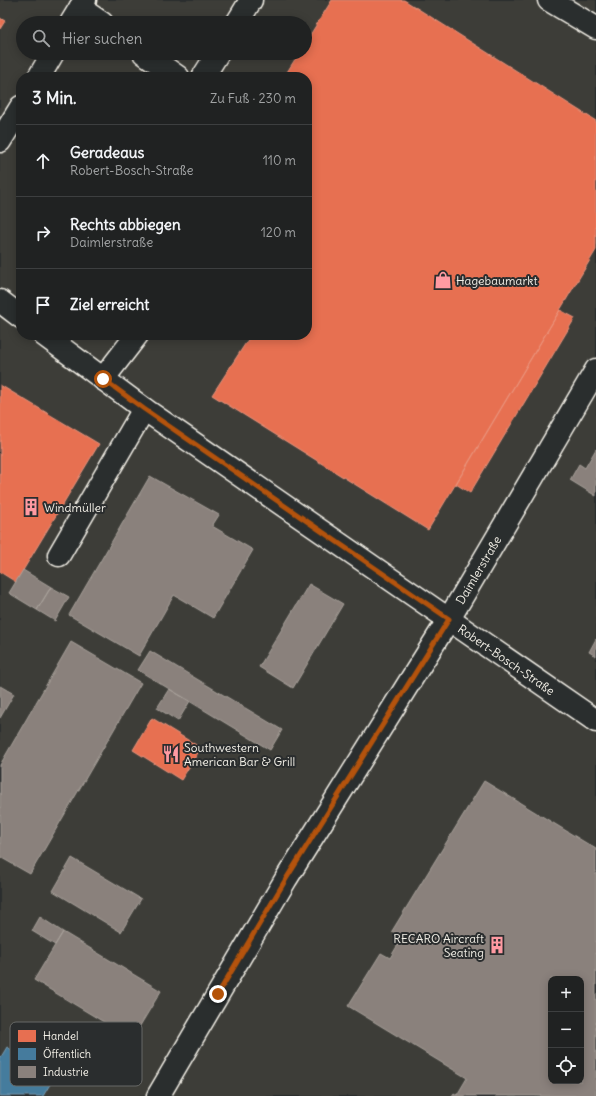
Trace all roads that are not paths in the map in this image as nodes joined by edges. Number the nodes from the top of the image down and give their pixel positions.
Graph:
1 (251, 0) edge
2 (549, 0) edge
3 (79, 10) edge
4 (90, 16) edge
5 (241, 16) edge
6 (596, 28) edge
7 (49, 60) edge
8 (154, 60) edge
9 (214, 60) edge
10 (42, 72) edge
11 (171, 72) edge
12 (206, 72) edge
13 (16, 114) edge
14 (0, 141) edge
15 (0, 302) edge
16 (16, 313) edge
17 (51, 340) edge
18 (133, 340) edge
19 (596, 370) edge
20 (103, 379) junction
21 (144, 409) junction
22 (59, 556) dead end
23 (449, 619) junction
24 (596, 721) edge
25 (158, 1096) edge

1 - 5 street
2 - 6 street
3 - 4 street
7 - 10 street
8 - 11 street
9 - 12 street
13 - 14 street
15 - 16 street
17 - 20 street, Robert-Bosch-Straße
18 - 20 street
19 - 23 street, Daimlerstraße
20 - 21 street, Robert-Bosch-Straße
21 - 22 street
21 - 23 street, Robert-Bosch-Straße
23 - 24 street, Robert-Bosch-Straße
23 - 25 street, Daimlerstraße

